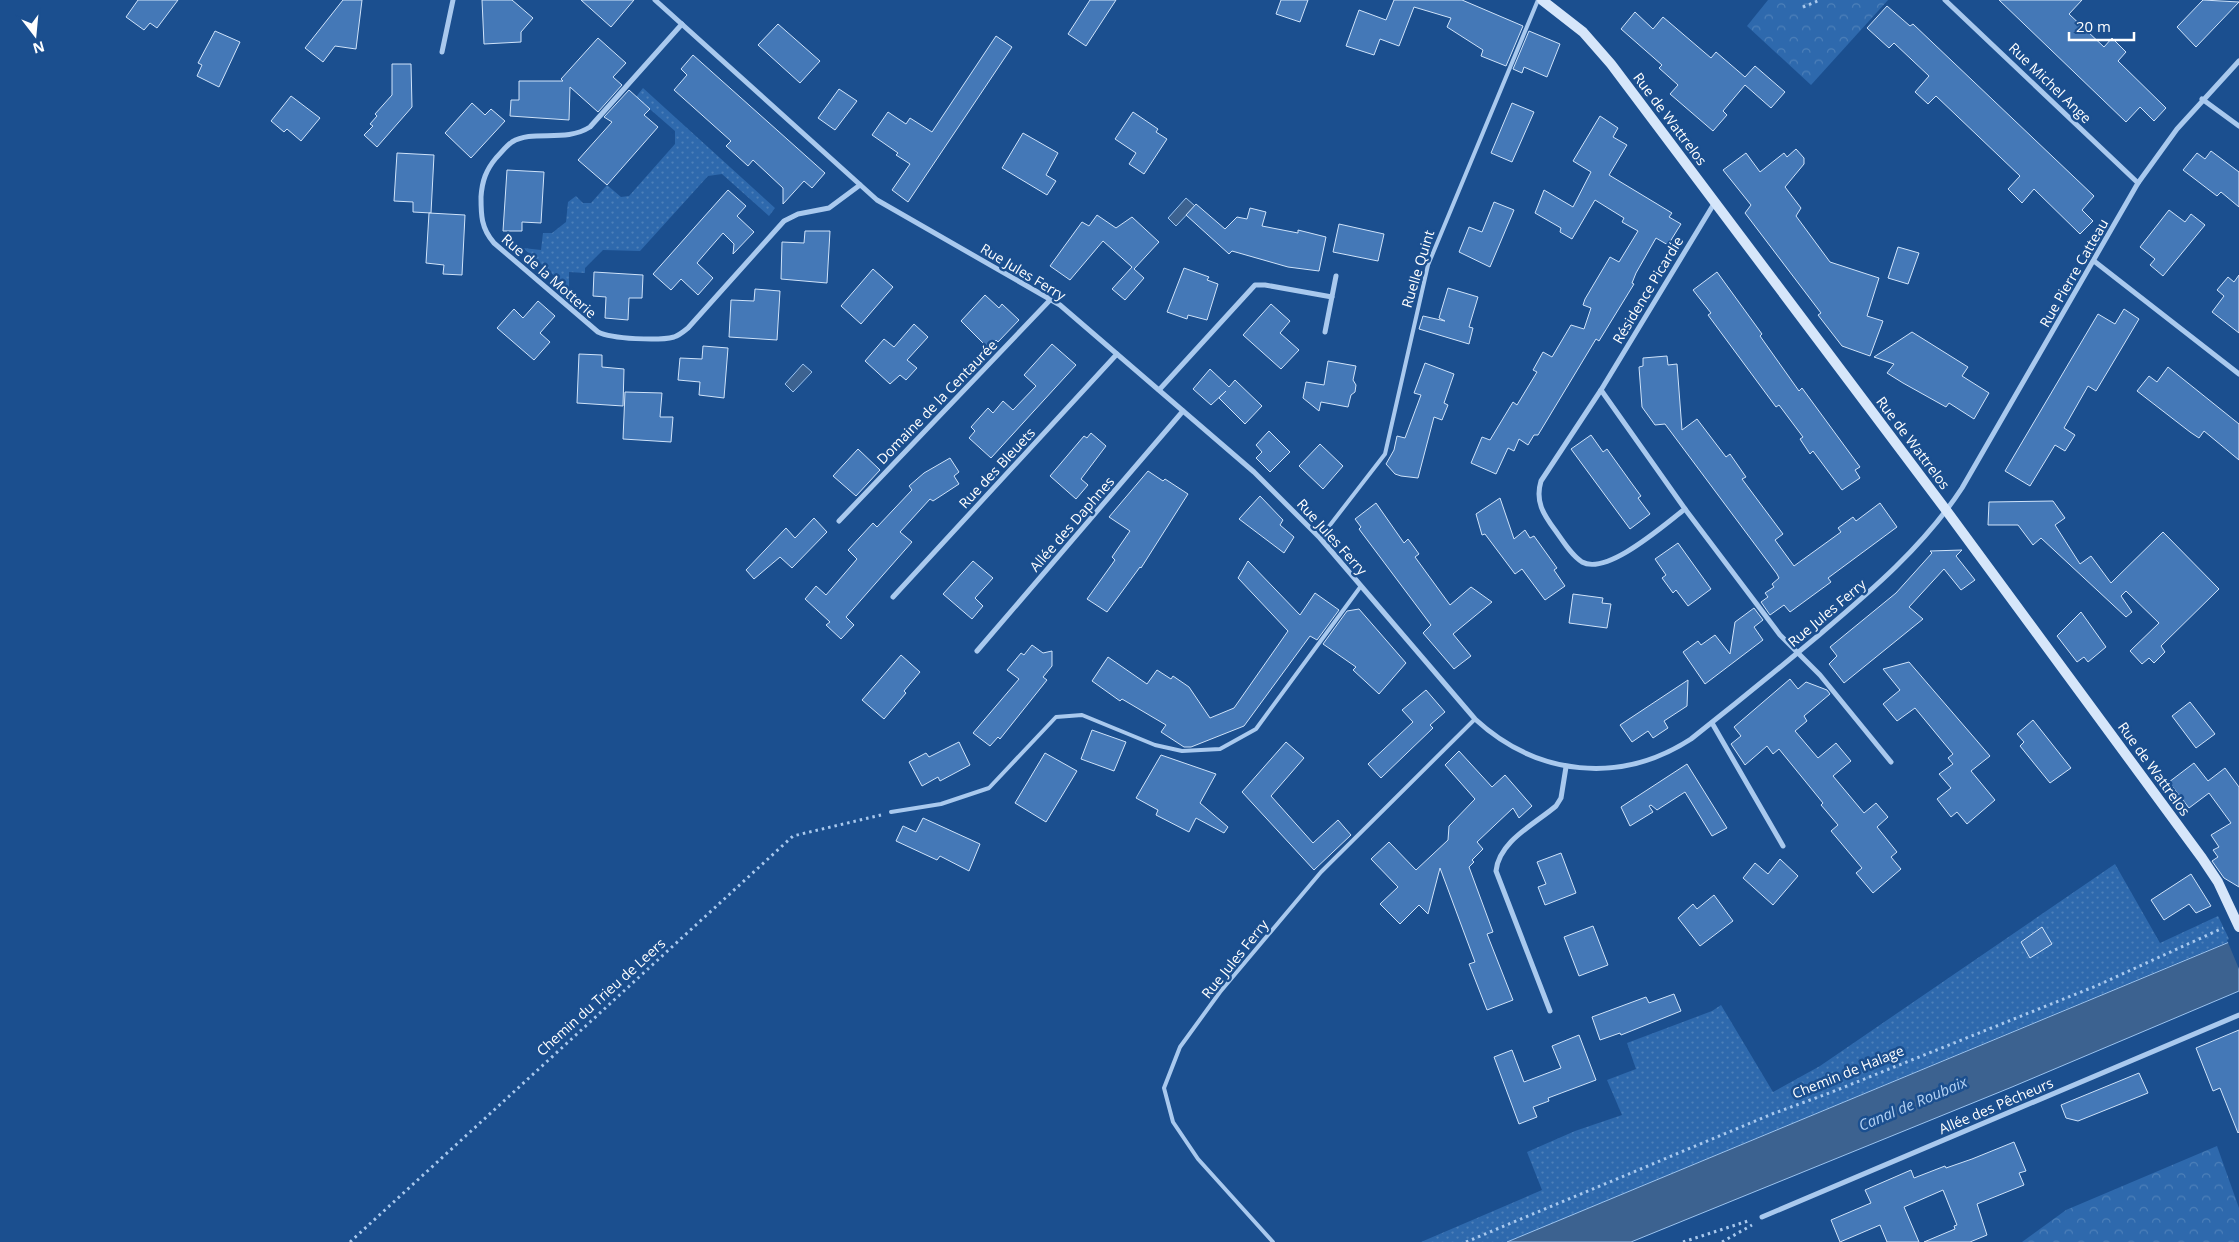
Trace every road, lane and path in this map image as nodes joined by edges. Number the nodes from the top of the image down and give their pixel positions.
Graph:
1 (453, 0) edge
2 (655, 0) edge
3 (1538, 0) edge
4 (1542, 0) edge
5 (1820, 0) edge
6 (1945, 0) edge
7 (1803, 7) dead end
8 (682, 24) junction
9 (442, 52) dead end
10 (2239, 61) edge
11 (2202, 99) junction
12 (2239, 126) edge
13 (2138, 183) junction
14 (860, 185) junction
15 (1715, 201) junction
16 (2094, 261) junction
17 (1336, 276) dead end
18 (1332, 298) junction
19 (1051, 299) junction
20 (1325, 332) dead end
21 (1117, 354) junction
22 (2239, 374) edge
23 (1159, 390) junction
24 (1601, 390) junction
25 (1183, 411) junction
26 (1685, 509) junction
27 (1946, 510) junction
28 (839, 521) dead end
29 (1320, 538) junction
30 (1361, 586) junction
31 (893, 597) dead end
32 (977, 651) dead end
33 (1798, 653) junction
34 (1475, 719) junction
35 (1712, 723) junction
36 (1891, 762) dead end
37 (1566, 767) junction
38 (891, 812) joint
39 (1782, 846) dead end
40 (2238, 924) edge
41 (1550, 1011) dead end
42 (2239, 1015) edge
43 (1762, 1217) junction
44 (350, 1242) edge
45 (1273, 1242) edge
46 (1466, 1242) edge
47 (1683, 1242) edge
48 (1722, 1242) edge

1 - 9 street
2 - 8 street, Rue Jules Ferry
3 - 29 lane, Ruelle Quint
4 - 15 street, Rue de Wattrelos
5 - 7 path
6 - 13 street, Rue Michel Ange
8 - 14 street, Rue Jules Ferry
8 - 14 street, Rue de la Motterie
10 - 11 street, Rue Pierre Catteau
11 - 12 street
11 - 13 street, Rue Pierre Catteau
13 - 16 street, Rue Pierre Catteau
14 - 19 street, Rue Jules Ferry
15 - 24 street, Résidence Picardie
15 - 27 street, Rue de Wattrelos
16 - 22 street
16 - 27 street, Rue Pierre Catteau
17 - 18 street
18 - 20 street
18 - 23 street
19 - 21 street, Rue Jules Ferry
19 - 28 street, Domaine de la Centaurée
21 - 23 street, Rue Jules Ferry
21 - 31 street, Rue des Bleuets
23 - 25 street, Rue Jules Ferry
24 - 26 street
24 - 26 street, Résidence Picardie
25 - 29 street, Rue Jules Ferry
25 - 32 street, Allée des Daphnes
26 - 33 street
27 - 33 street, Rue Jules Ferry
27 - 40 street, Rue de Wattrelos
29 - 30 street, Rue Jules Ferry
30 - 34 street, Rue Jules Ferry
30 - 38 lane, Rue Jules Ferry
33 - 35 street, Rue Jules Ferry
33 - 36 street
34 - 37 street, Rue Jules Ferry
34 - 45 lane, Rue Jules Ferry
35 - 37 street, Rue Jules Ferry
35 - 39 street
37 - 41 street
38 - 44 path, Chemin du Trieu de Leers
40 - 46 path, Chemin de Halage
42 - 43 street, Allée des Pêcheurs
43 - 47 path
43 - 48 path

